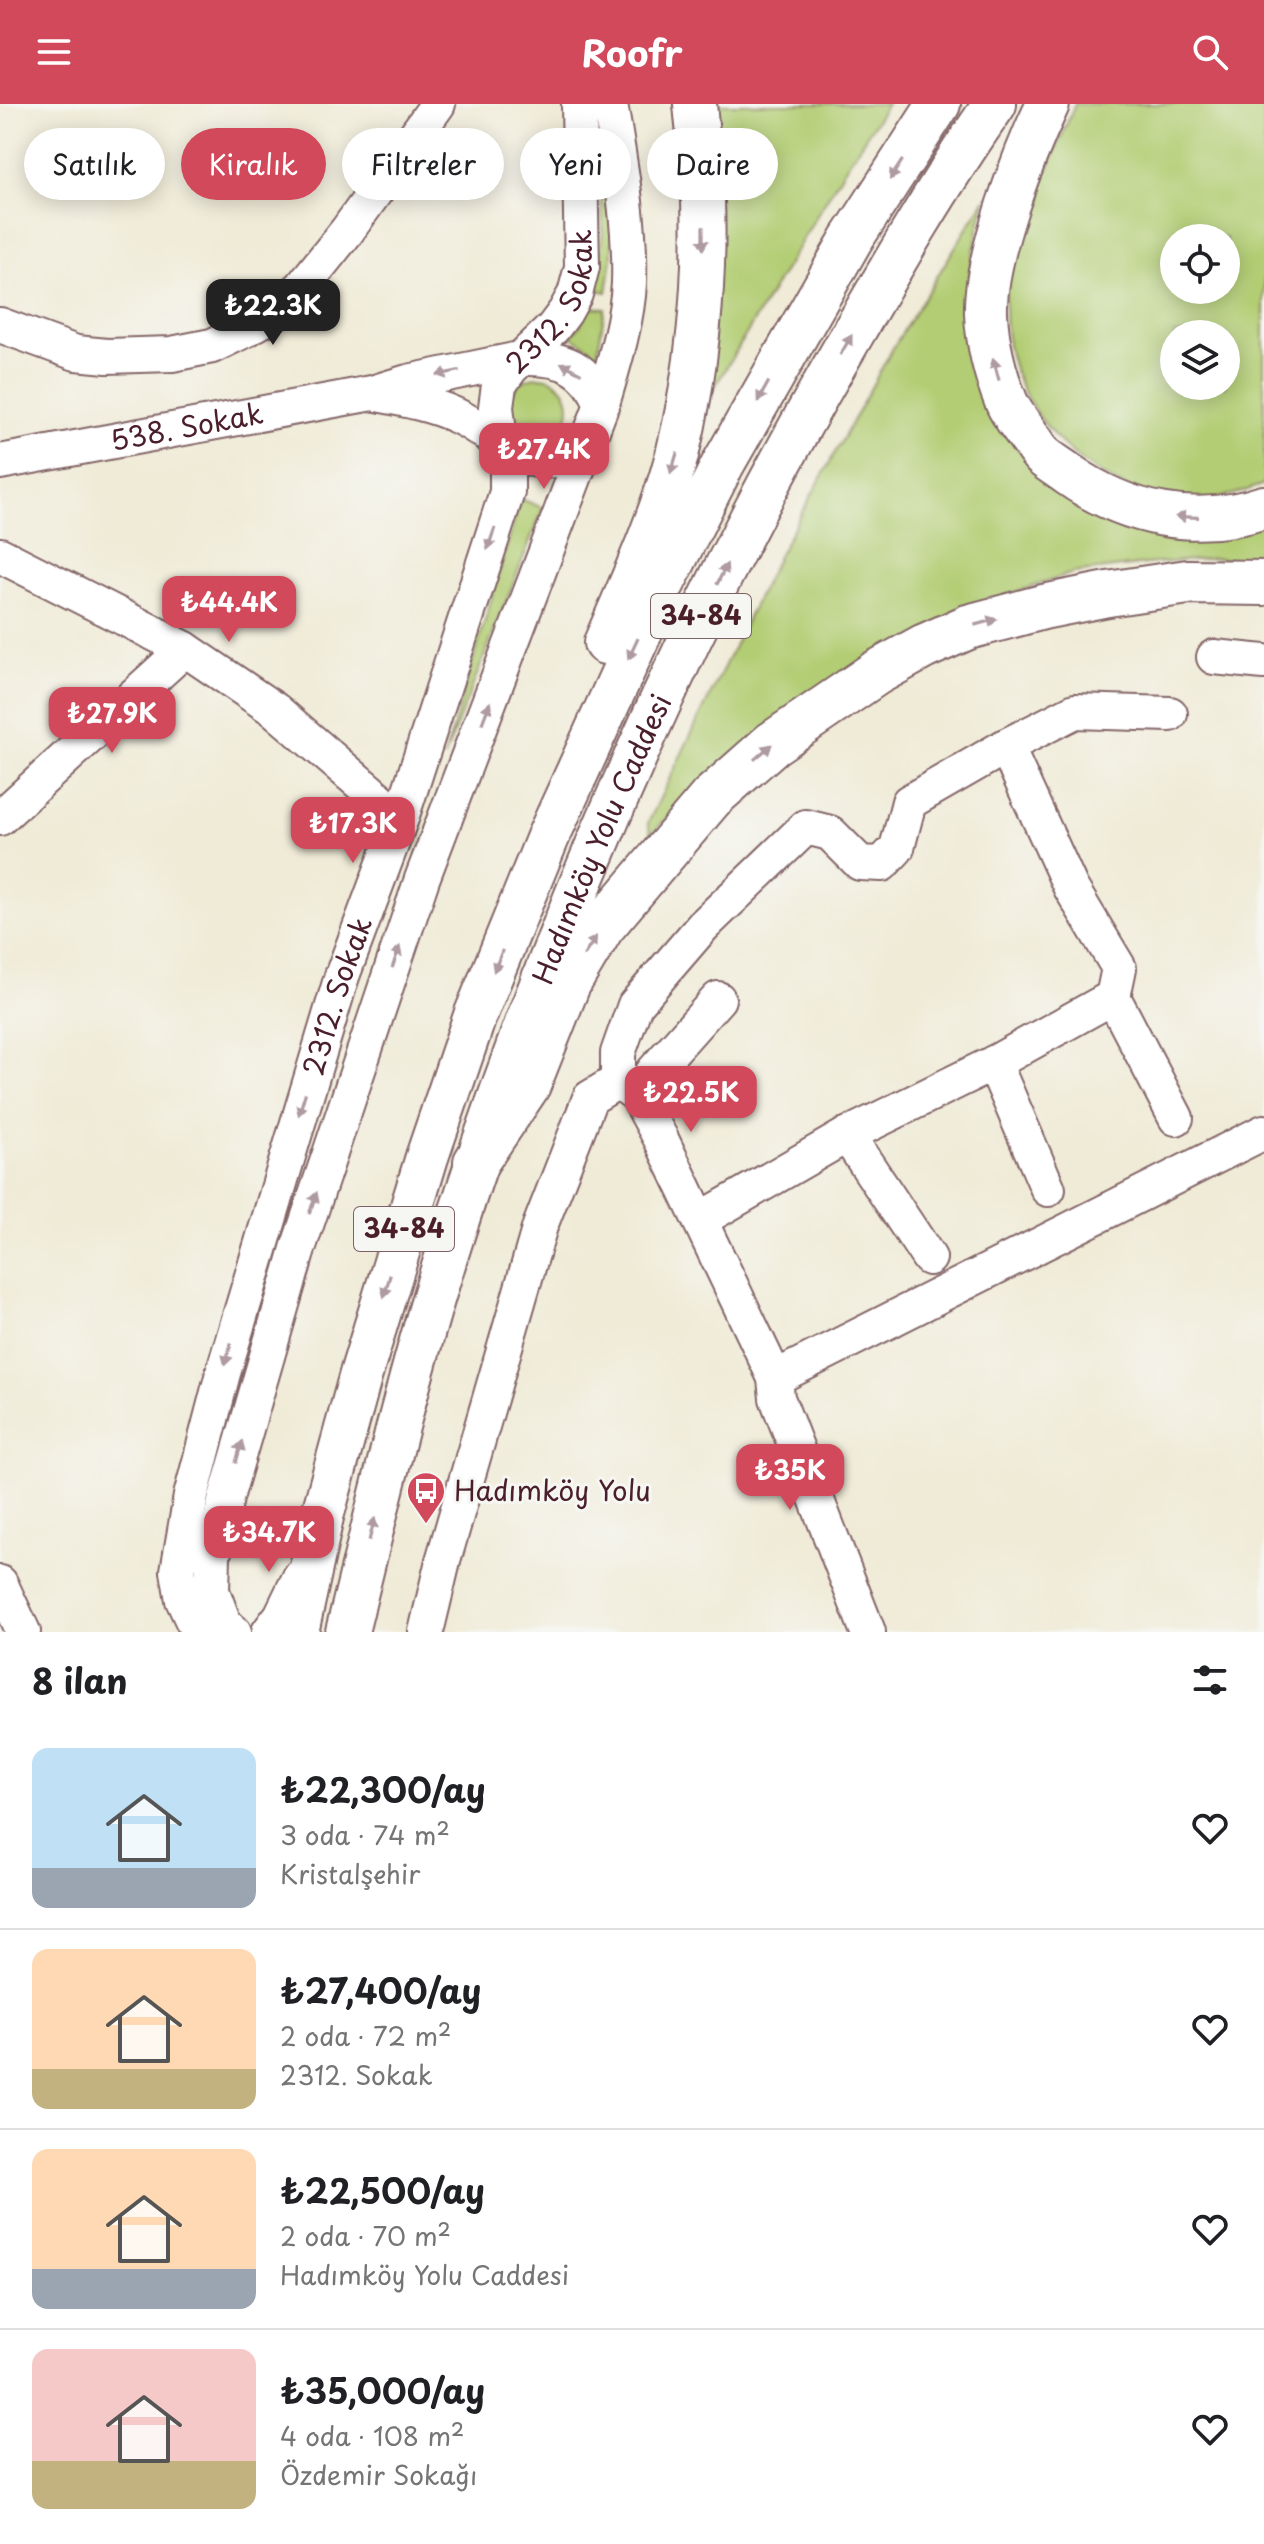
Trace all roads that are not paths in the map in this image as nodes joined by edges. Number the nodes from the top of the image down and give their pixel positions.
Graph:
1 (438, 104) edge
2 (579, 104) edge
3 (610, 104) edge
4 (695, 104) edge
5 (939, 104) edge
6 (995, 104) edge
7 (1048, 104) edge
8 (0, 325) edge
9 (524, 358) junction
10 (372, 393) junction
11 (602, 404) junction
12 (507, 448) junction
13 (584, 451) junction
14 (0, 462) edge
15 (1264, 507) edge
16 (0, 555) edge
17 (1264, 583) edge
18 (185, 649) junction
19 (1214, 657) dead end
20 (1264, 662) edge
21 (1170, 714) dead end
22 (1006, 746) junction
23 (0, 818) edge
24 (401, 818) junction
25 (548, 837) junction
26 (1113, 997) junction
27 (718, 999) dead end
28 (994, 1063) junction
29 (628, 1088) junction
30 (1176, 1118) dead end
31 (1264, 1132) edge
32 (847, 1135) junction
33 (476, 1162) junction
34 (1048, 1189) dead end
35 (700, 1220) junction
36 (929, 1258) dead end
37 (775, 1378) junction
38 (316, 1544) junction
39 (0, 1583) edge
40 (23, 1632) edge
41 (198, 1632) edge
42 (234, 1632) edge
43 (269, 1632) edge
44 (297, 1632) edge
45 (347, 1632) edge
46 (426, 1632) edge
47 (868, 1632) edge

1 - 8 street
2 - 9 street, 2312. Sokak
3 - 11 street, 2312. Sokak
4 -> 25 main road
5 -> 25 main road, Hadımköy Yolu Caddesi / 34-84
33 -> 6 main road, Hadımköy Yolu Caddesi / 34-84
15 -> 7 main road
9 -> 10 street, 538. Sokak
11 -> 9 street
9 - 12 street, 2312. Sokak
10 - 12 street, 538. Sokak
10 - 14 street, 538. Sokak
11 - 13 street, 2312. Sokak
12 - 13 street
12 -> 24 street, 2312. Sokak
42 -> 13 street, 2312. Sokak
16 - 18 street
33 -> 17 highway
18 - 23 street
18 - 24 street
19 - 20 street
21 - 22 street
22 - 26 street
22 - 29 street
24 -> 41 street, 2312. Sokak
25 -> 38 main road, Hadımköy Yolu Caddesi / 34-84
26 - 28 street
26 - 30 street
27 - 29 street
28 - 32 street
28 - 34 street
29 - 35 street
29 - 46 street
31 - 37 street
32 - 35 street
32 - 36 street
45 -> 33 main road, Hadımköy Yolu Caddesi / 34-84
35 - 37 street
37 - 47 street
38 - 43 street
38 - 44 main road, Hadımköy Yolu Caddesi / 34-84
39 - 40 street

